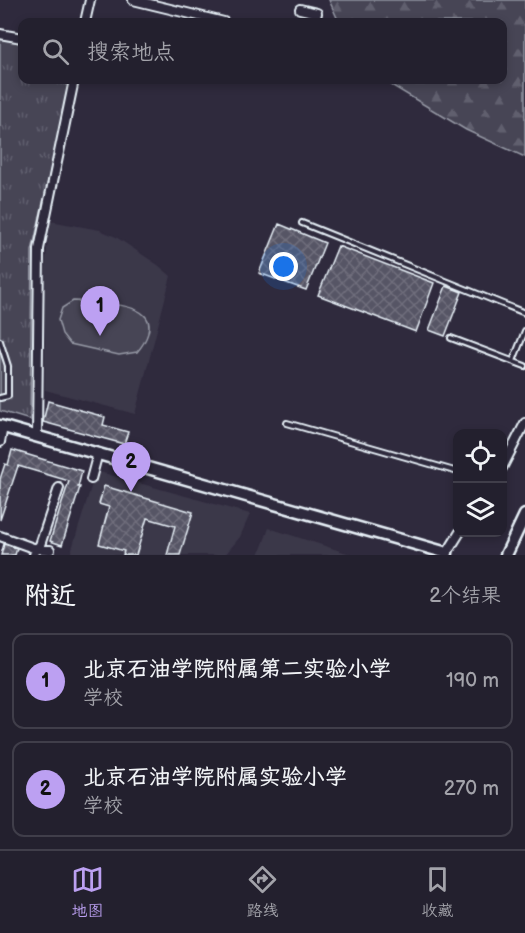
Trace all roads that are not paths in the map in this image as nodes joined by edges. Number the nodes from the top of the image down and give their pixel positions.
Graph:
1 (90, 0) edge
2 (133, 0) edge
3 (300, 9) dead end
4 (86, 18) edge
5 (207, 18) edge
6 (316, 18) edge
7 (0, 34) edge
8 (18, 37) edge
9 (73, 84) edge
10 (302, 223) dead end
11 (525, 313) edge
12 (525, 331) edge
13 (451, 338) dead end
14 (0, 341) edge
15 (513, 362) junction
16 (525, 366) edge
17 (0, 398) edge
18 (287, 423) dead end
19 (525, 423) edge
20 (2, 426) edge
21 (37, 436) junction
22 (0, 442) edge
23 (98, 453) junction
24 (507, 458) edge
25 (453, 471) edge
26 (91, 479) dead end
27 (59, 488) dead end
28 (525, 515) edge
29 (0, 536) edge
30 (457, 537) edge
31 (50, 550) dead end
32 (35, 552) edge
33 (446, 554) edge
34 (506, 555) edge

1 - 4 street
2 - 5 street
3 - 6 street
7 - 8 street
9 - 21 street
10 - 11 lane
12 - 15 lane
13 - 15 lane
14 - 17 lane
15 - 16 lane
18 - 25 lane
19 - 24 street
20 - 21 street
20 - 22 street
21 - 23 street
23 - 26 street
23 - 33 street
27 - 32 street
28 - 34 street
29 - 32 street
30 - 33 street
31 - 32 street

